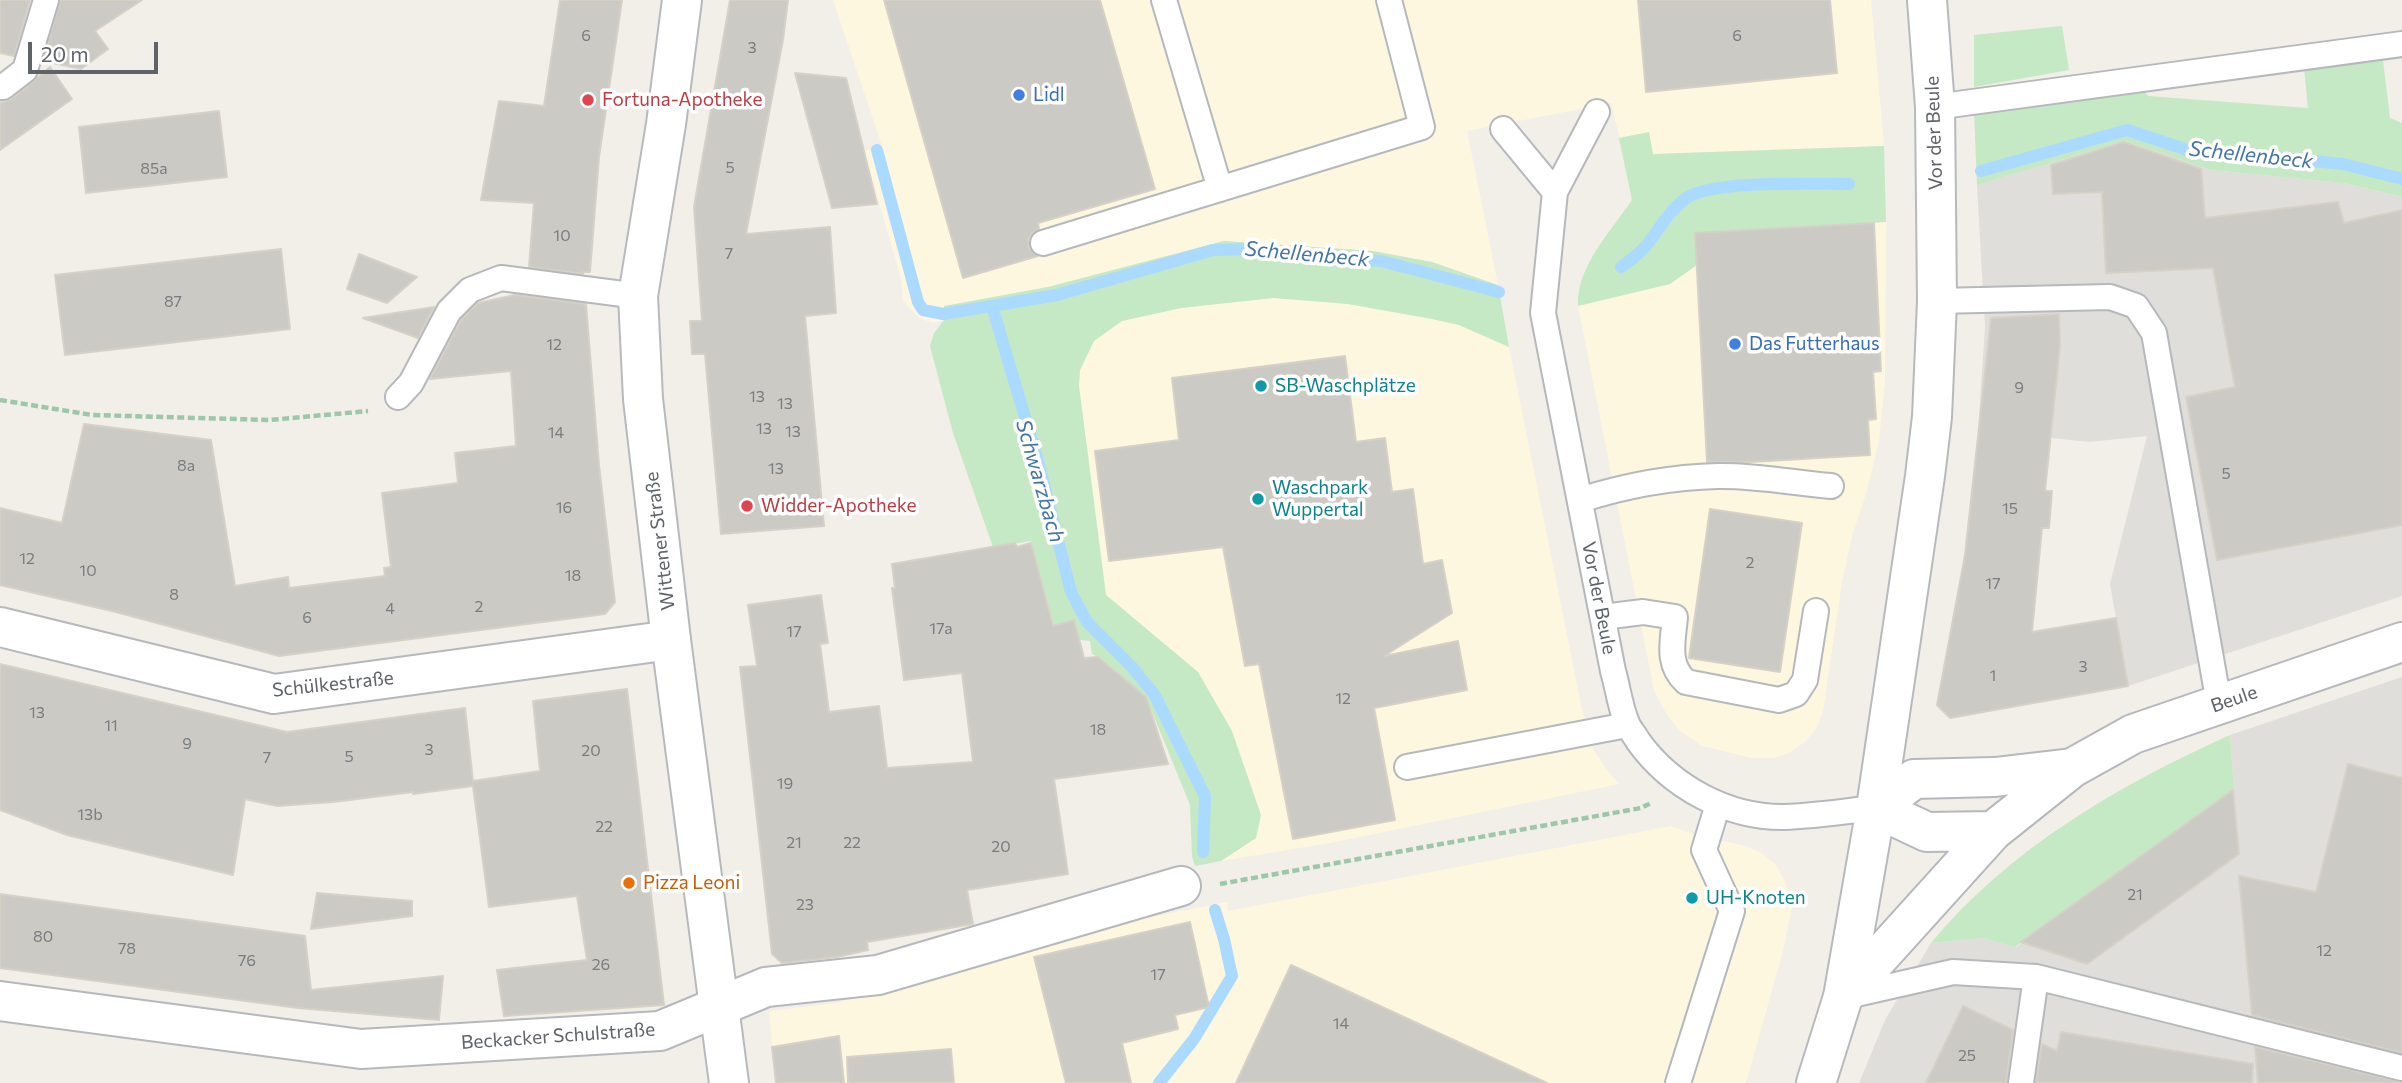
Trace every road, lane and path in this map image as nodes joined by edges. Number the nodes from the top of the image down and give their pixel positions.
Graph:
1 (46, 0) edge
2 (682, 0) edge
3 (1164, 0) edge
4 (1389, 0) edge
5 (1927, 0) edge
6 (2402, 44) edge
7 (0, 87) edge
8 (1935, 107) junction
9 (1597, 112) dead end
10 (1503, 128) dead end
11 (1220, 189) junction
12 (1555, 192) junction
13 (1043, 243) dead end
14 (638, 296) junction
15 (1937, 301) junction
16 (398, 397) dead end
17 (0, 400) edge
18 (369, 411) dead end
19 (1830, 486) dead end
20 (1580, 500) junction
21 (1816, 611) dead end
22 (1603, 617) junction
23 (0, 627) edge
24 (671, 640) junction
25 (2402, 642) edge
26 (2219, 704) junction
27 (1627, 725) junction
28 (1407, 767) dead end
29 (2072, 768) junction
30 (1686, 788) junction
31 (1718, 803) junction
32 (1876, 808) junction
33 (1993, 831) junction
34 (1181, 886) joint
35 (2036, 977) junction
36 (1843, 997) junction
37 (0, 1000) edge
38 (719, 1007) junction
39 (2402, 1068) edge
40 (729, 1083) edge
41 (1678, 1083) edge
42 (1816, 1083) edge
43 (2021, 1083) edge

1 - 7 lane
2 - 14 street, Wittener Straße
3 - 11 lane
4 - 11 lane
5 - 8 street, Vor der Beule
6 - 8 lane
8 - 15 street, Vor der Beule
9 - 12 lane
10 - 12 lane
11 - 13 lane
12 - 20 lane, Vor der Beule
14 - 16 lane
14 - 24 street, Wittener Straße
15 - 26 lane
15 - 32 street, Vor der Beule
17 - 18 path
19 - 20 lane
20 - 22 lane, Vor der Beule
21 - 22 lane
22 - 27 lane, Vor der Beule
23 - 24 street, Schülkestraße
24 - 38 street, Wittener Straße
25 - 26 street, Beule
26 - 29 street, Beule
27 - 28 lane
27 - 30 lane, Vor der Beule
29 - 32 street, Beule
29 - 33 street, Beule
30 - 31 lane, Vor der Beule
30 - 34 path
31 - 32 lane, Vor der Beule
31 - 41 lane
32 - 33 street
32 - 36 street, Vor der Beule
33 - 36 street, Beule
34 - 38 street, Beckacker Schulstraße
35 - 36 lane
35 - 39 lane
35 - 43 lane
36 - 42 street, Vor der Beule
37 - 38 street, Beckacker Schulstraße
38 - 40 street, Wittener Straße

